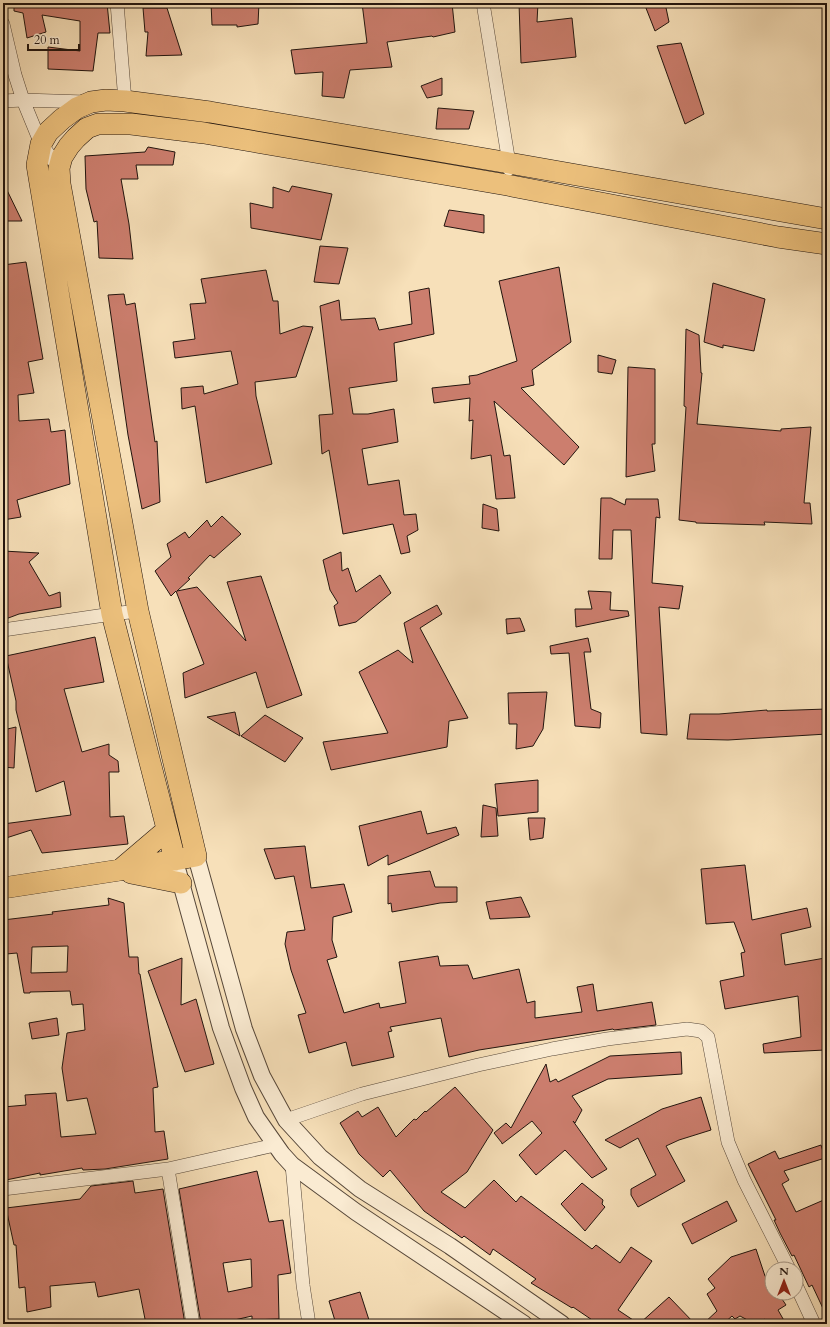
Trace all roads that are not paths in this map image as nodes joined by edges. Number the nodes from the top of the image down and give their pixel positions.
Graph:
1 (117, 3) edge
2 (483, 3) edge
3 (3, 24) edge
4 (3, 100) edge
5 (23, 100) junction
6 (125, 100) junction
7 (91, 102) junction
8 (41, 144) junction
9 (509, 163) junction
10 (59, 168) junction
11 (507, 185) junction
12 (827, 219) edge
13 (827, 244) edge
14 (138, 611) junction
15 (112, 614) junction
16 (3, 630) edge
17 (167, 830) junction
18 (196, 856) junction
19 (175, 860) junction
20 (120, 870) junction
21 (180, 883) junction
22 (3, 888) edge
23 (286, 1120) junction
24 (275, 1145) junction
25 (292, 1165) junction
26 (168, 1169) junction
27 (3, 1188) edge
28 (785, 1261) edge
29 (803, 1301) edge
30 (193, 1324) edge
31 (309, 1324) edge
32 (524, 1324) edge
33 (562, 1324) edge
34 (814, 1324) edge

1 - 6 street
2 - 9 street
3 - 5 street
4 - 5 street
5 - 7 street
5 - 8 street
6 - 7 main road
6 - 9 main road
7 - 8 main road
8 - 10 street
8 - 15 main road
9 - 11 street
9 - 12 main road
10 - 11 main road
10 - 14 main road
11 - 13 main road
14 - 15 street
14 - 18 main road
15 - 16 street
15 - 17 main road
17 - 19 main road
17 - 20 main road
18 - 19 main road
18 - 23 street
19 - 20 main road
19 - 21 street
20 - 21 main road
20 - 22 main road
21 - 24 street
23 - 28 street
23 - 33 street
24 - 25 street
24 - 26 street
25 - 31 street
25 - 32 street
26 - 27 street
26 - 30 street
29 - 34 street

